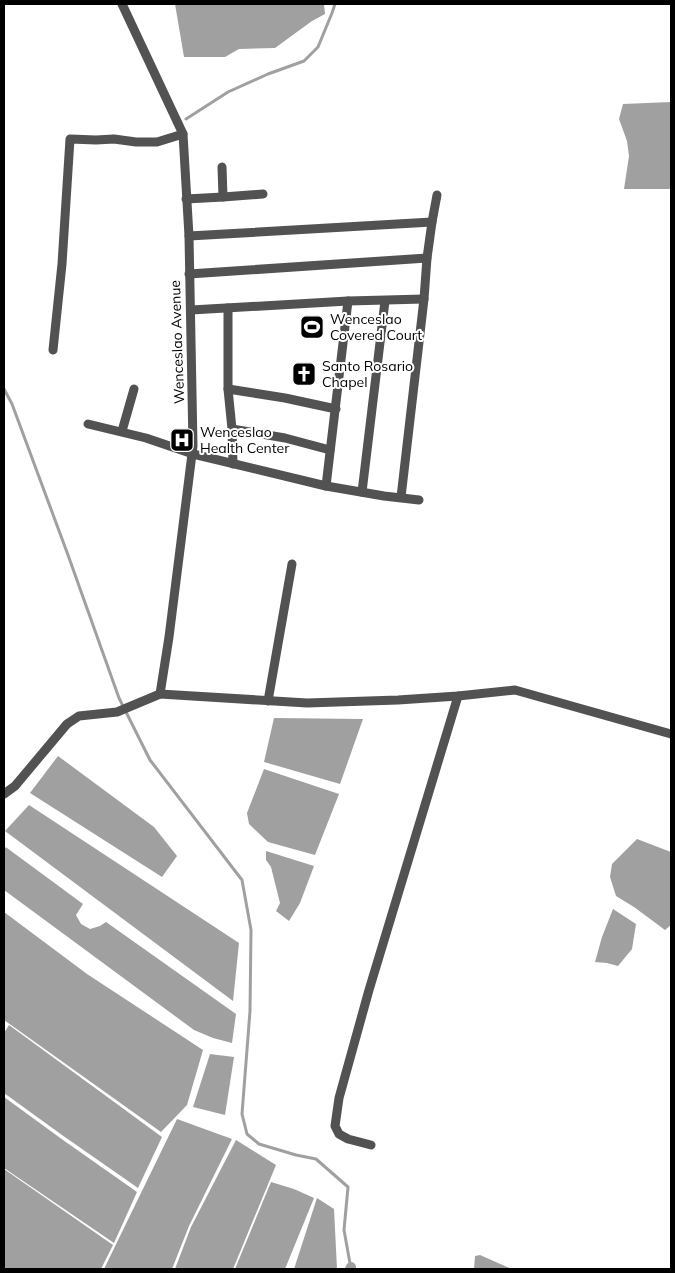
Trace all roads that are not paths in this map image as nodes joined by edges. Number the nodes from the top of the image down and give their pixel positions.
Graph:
1 (122, 4) edge
2 (183, 134) junction
3 (222, 167) dead end
4 (263, 194) dead end
5 (437, 195) dead end
6 (223, 197) junction
7 (186, 199) junction
8 (432, 222) junction
9 (189, 236) junction
10 (427, 258) junction
11 (189, 274) junction
12 (424, 299) junction
13 (348, 301) junction
14 (385, 301) junction
15 (228, 308) junction
16 (191, 310) junction
17 (52, 350) dead end
18 (134, 389) dead end
19 (228, 389) junction
20 (336, 409) junction
21 (88, 424) dead end
22 (232, 429) junction
23 (122, 431) junction
24 (330, 450) junction
25 (193, 454) junction
26 (233, 464) junction
27 (326, 486) junction
28 (362, 492) junction
29 (401, 498) junction
30 (419, 500) dead end
31 (292, 564) dead end
32 (160, 694) junction
33 (458, 696) junction
34 (268, 701) junction
35 (671, 734) edge
36 (4, 794) edge
37 (371, 1145) dead end

1 - 2 street, Wenceslao Avenue
2 - 7 street, Wenceslao Avenue
2 - 17 street
3 - 6 street
4 - 6 street
5 - 8 street
6 - 7 street
7 - 9 street, Wenceslao Avenue
8 - 9 street
8 - 10 street
9 - 11 street, Wenceslao Avenue
10 - 11 street
10 - 12 street
11 - 16 street, Wenceslao Avenue
12 - 14 street
12 - 29 street
13 - 14 street
13 - 15 street
13 - 20 street
14 - 28 street
15 - 16 street
15 - 19 street
16 - 25 street, Wenceslao Avenue
18 - 23 street
19 - 20 street
19 - 22 street
20 - 24 street
21 - 23 street
22 - 24 street
22 - 26 street
23 - 25 street
24 - 27 street
25 - 26 street
25 - 32 street, Wenceslao Avenue
26 - 27 street
27 - 28 street
28 - 29 street
29 - 30 street
31 - 34 street
32 - 34 street
32 - 36 street
33 - 34 street
33 - 35 street
33 - 37 street

